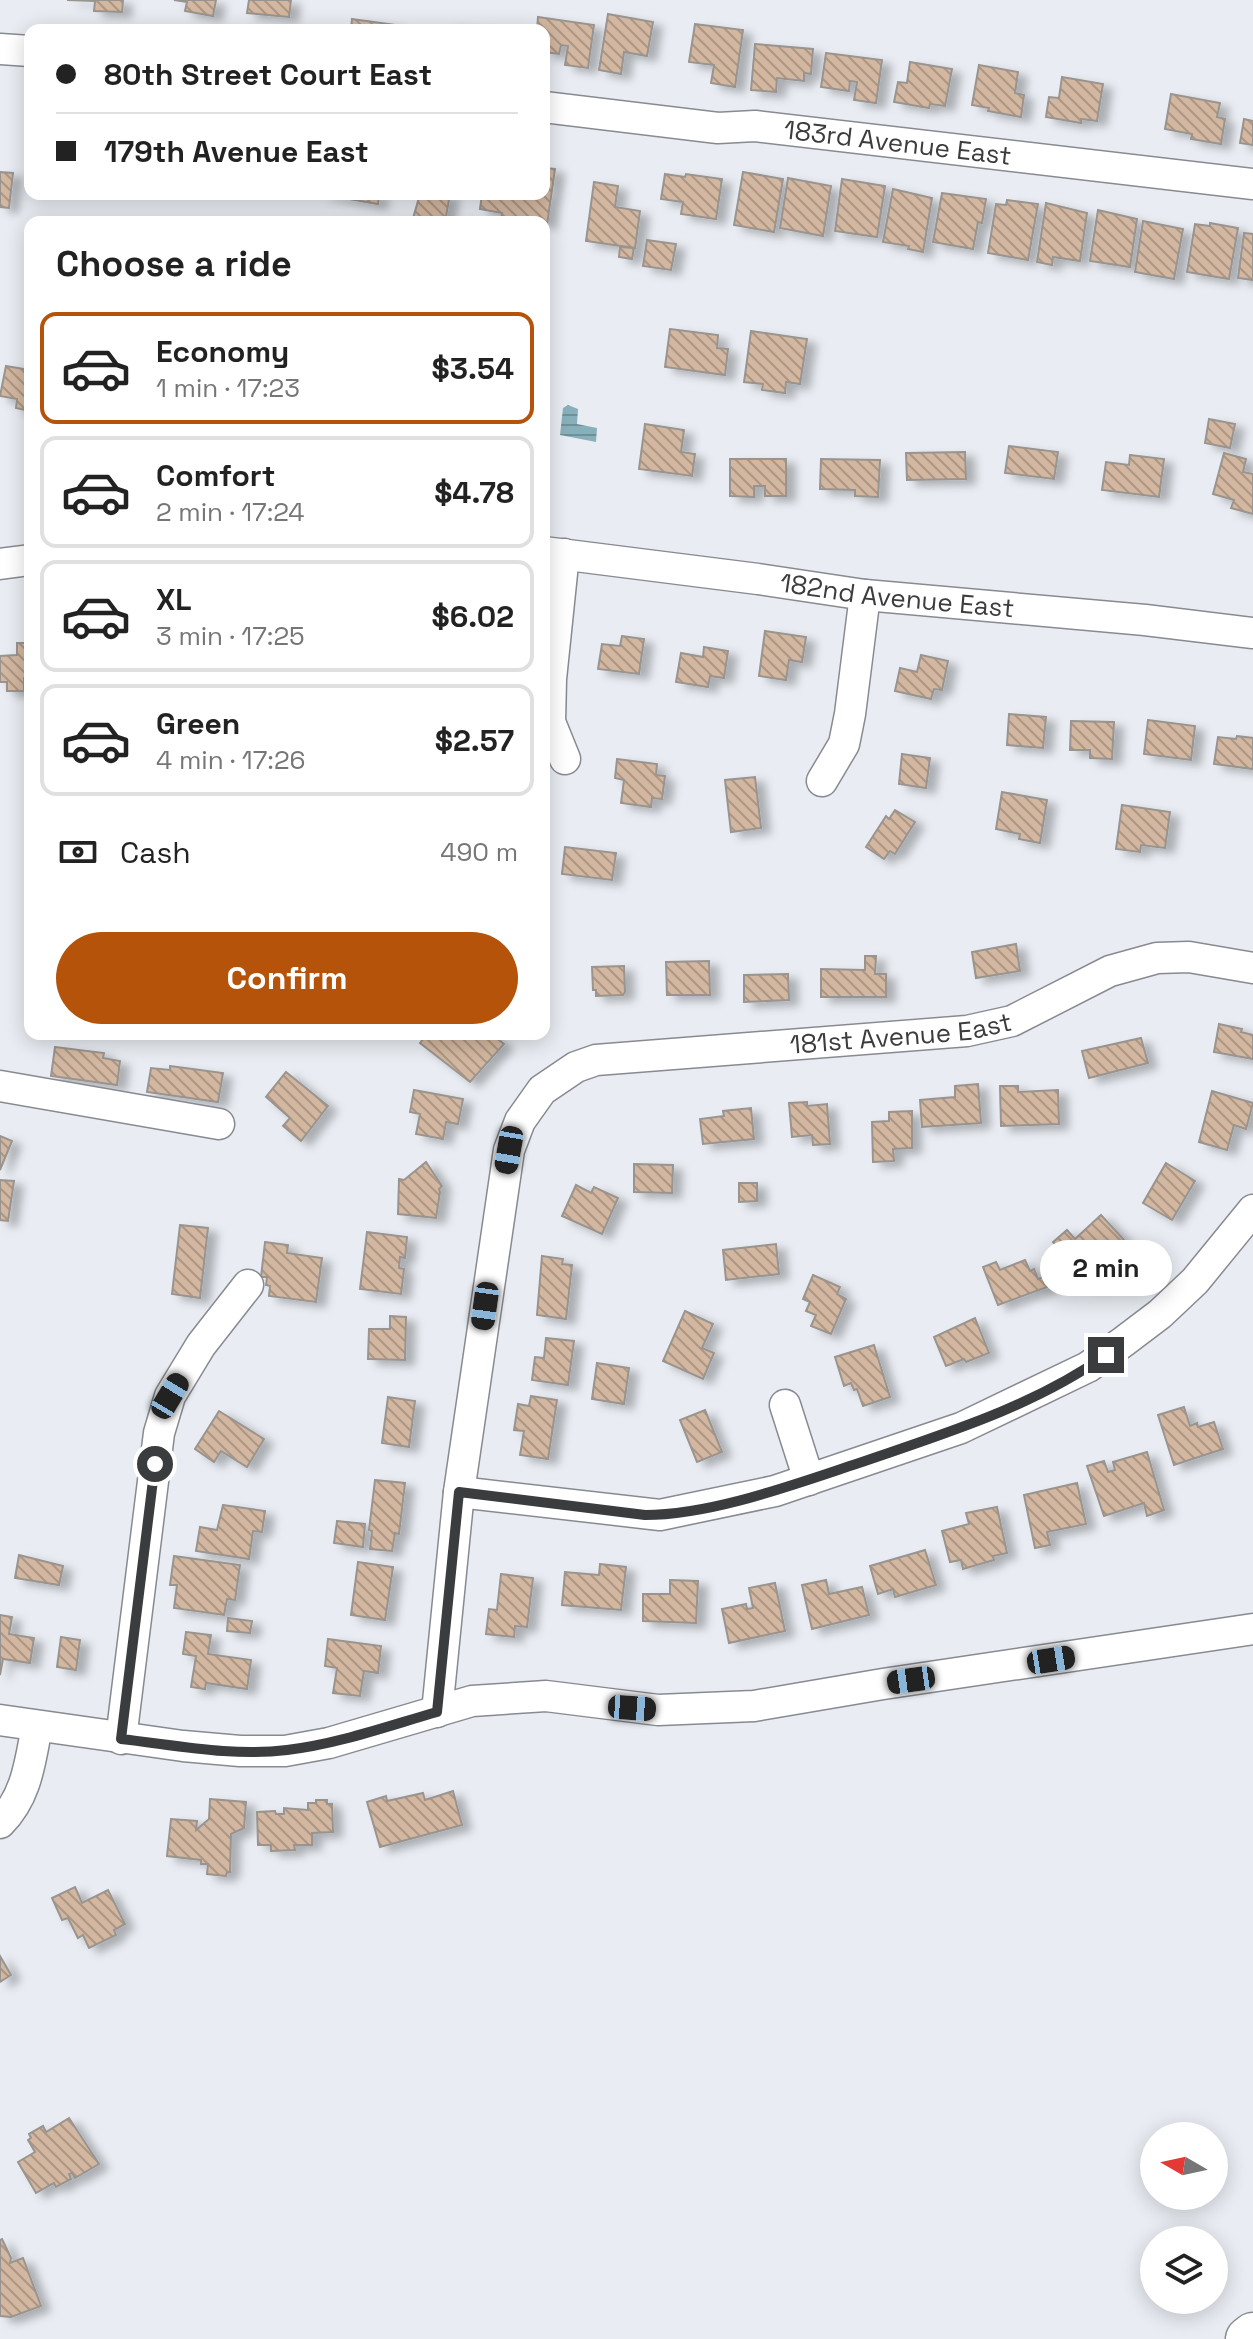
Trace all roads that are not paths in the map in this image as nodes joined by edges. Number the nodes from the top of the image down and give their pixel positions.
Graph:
1 (0, 49) edge
2 (24, 51) edge
3 (550, 108) edge
4 (1253, 184) edge
5 (554, 553) edge
6 (24, 561) edge
7 (0, 564) edge
8 (865, 595) junction
9 (1253, 633) edge
10 (565, 759) dead end
11 (822, 781) dead end
12 (1253, 968) edge
13 (0, 1086) edge
14 (219, 1124) dead end
15 (1253, 1210) edge
16 (248, 1285) dead end
17 (785, 1405) dead end
18 (809, 1480) junction
19 (459, 1492) junction
20 (1253, 1629) edge
21 (437, 1712) junction
22 (0, 1720) edge
23 (37, 1726) junction
24 (121, 1739) junction
25 (0, 1823) edge
26 (1253, 2335) edge
27 (1248, 2339) edge

1 - 2 street
3 - 4 street, 183rd Avenue East
5 - 8 street, 182nd Avenue East
5 - 10 street
6 - 7 street
8 - 9 street, 182nd Avenue East
8 - 11 street
12 - 19 street, 181st Avenue East
13 - 14 street
15 - 18 street
16 - 24 street
17 - 18 street
18 - 19 street
19 - 21 street
20 - 21 street
21 - 24 street
22 - 23 street
23 - 24 street
23 - 25 street
26 - 27 highway

